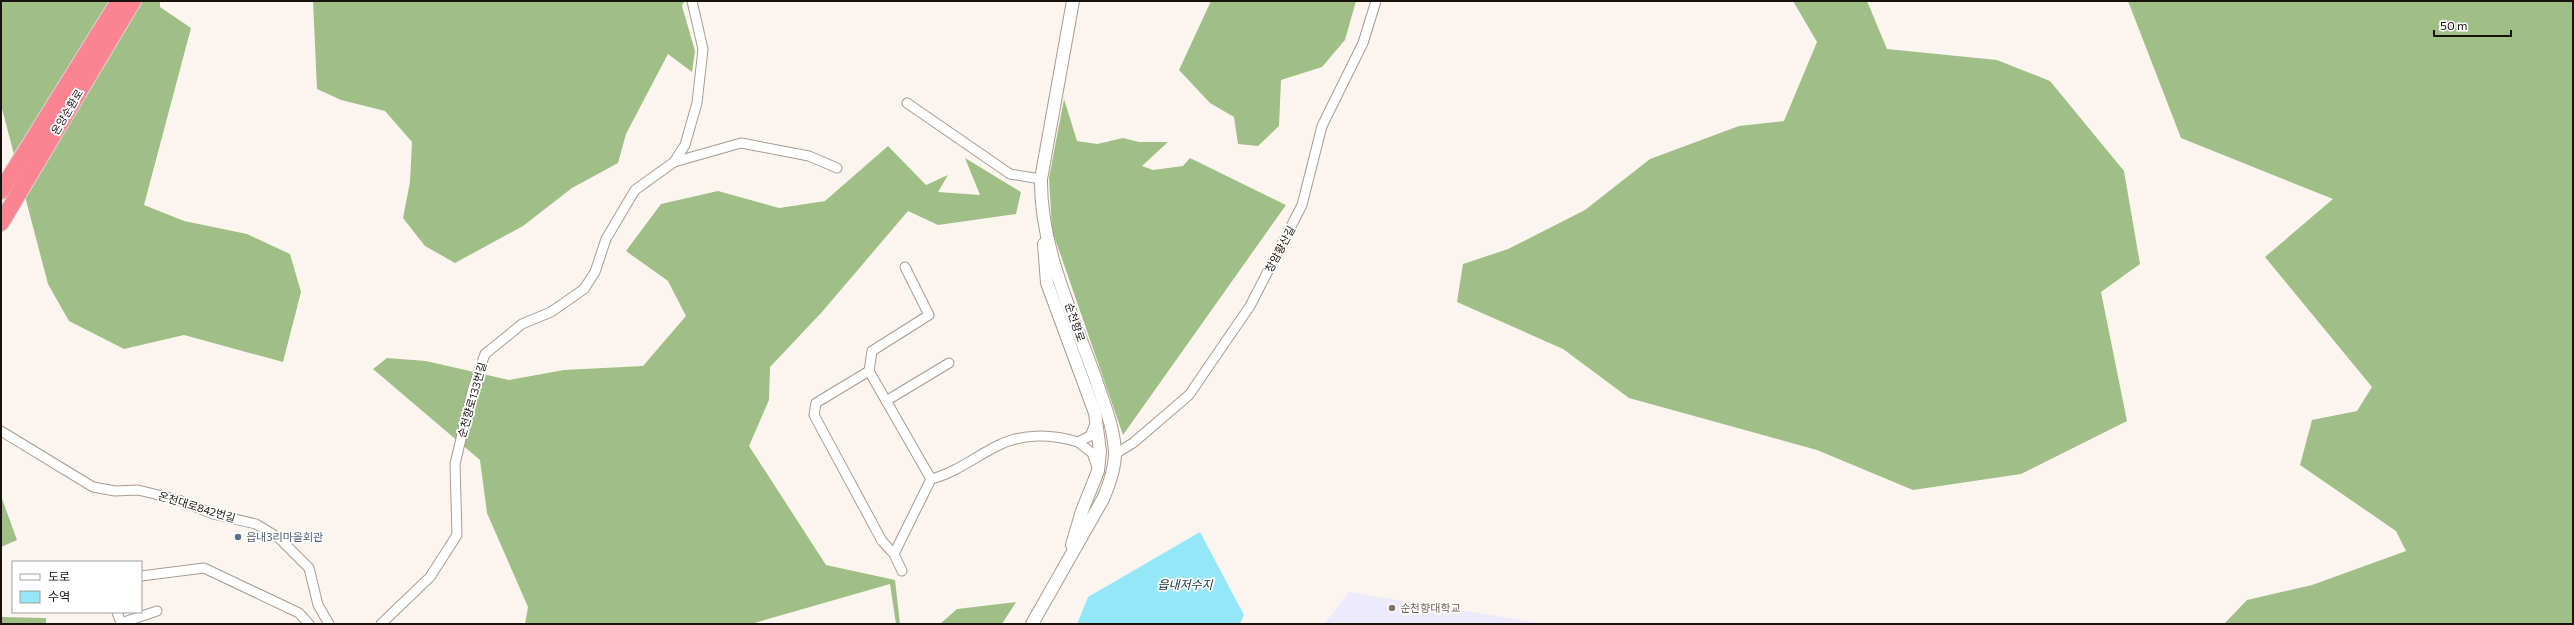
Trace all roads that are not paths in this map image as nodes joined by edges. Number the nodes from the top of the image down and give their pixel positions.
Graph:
1 (119, 1) edge
2 (133, 1) edge
3 (692, 1) edge
4 (1073, 1) edge
5 (1376, 1) edge
6 (907, 103) dead end
7 (674, 162) junction
8 (837, 168) dead end
9 (1041, 179) junction
10 (1, 192) edge
11 (1043, 222) junction
12 (1, 223) edge
13 (905, 266) dead end
14 (949, 363) dead end
15 (869, 372) junction
16 (886, 401) junction
17 (1095, 413) junction
18 (1, 431) edge
19 (1078, 442) junction
20 (1115, 454) junction
21 (1098, 471) junction
22 (931, 478) junction
23 (894, 554) junction
24 (1066, 564) junction
25 (902, 571) dead end
26 (142, 576) edge
27 (157, 611) dead end
28 (117, 613) edge
29 (309, 624) edge
30 (329, 624) edge
31 (381, 624) edge
32 (1032, 624) edge

1 - 10 highway, 온양순환로
2 - 12 highway, 온양순환로
3 - 7 street, 순천향로133번길
4 - 9 main road, 순천향로
5 - 20 street, 창암황산길
6 - 9 street
7 - 8 street
7 - 31 street, 순천향로133번길
9 - 11 main road, 순천향로
11 - 17 main road
11 - 20 main road, 순천향로
13 - 15 street
14 - 16 street
15 - 16 street
15 - 23 street
16 - 22 street
17 - 19 street
17 - 21 main road
18 - 30 street, 온천대로842번길
19 - 21 street
19 - 22 street
20 - 24 main road, 순천향로
21 - 24 main road
22 - 23 street
23 - 25 street
24 - 32 main road, 순천향로
26 - 29 street
27 - 28 street

